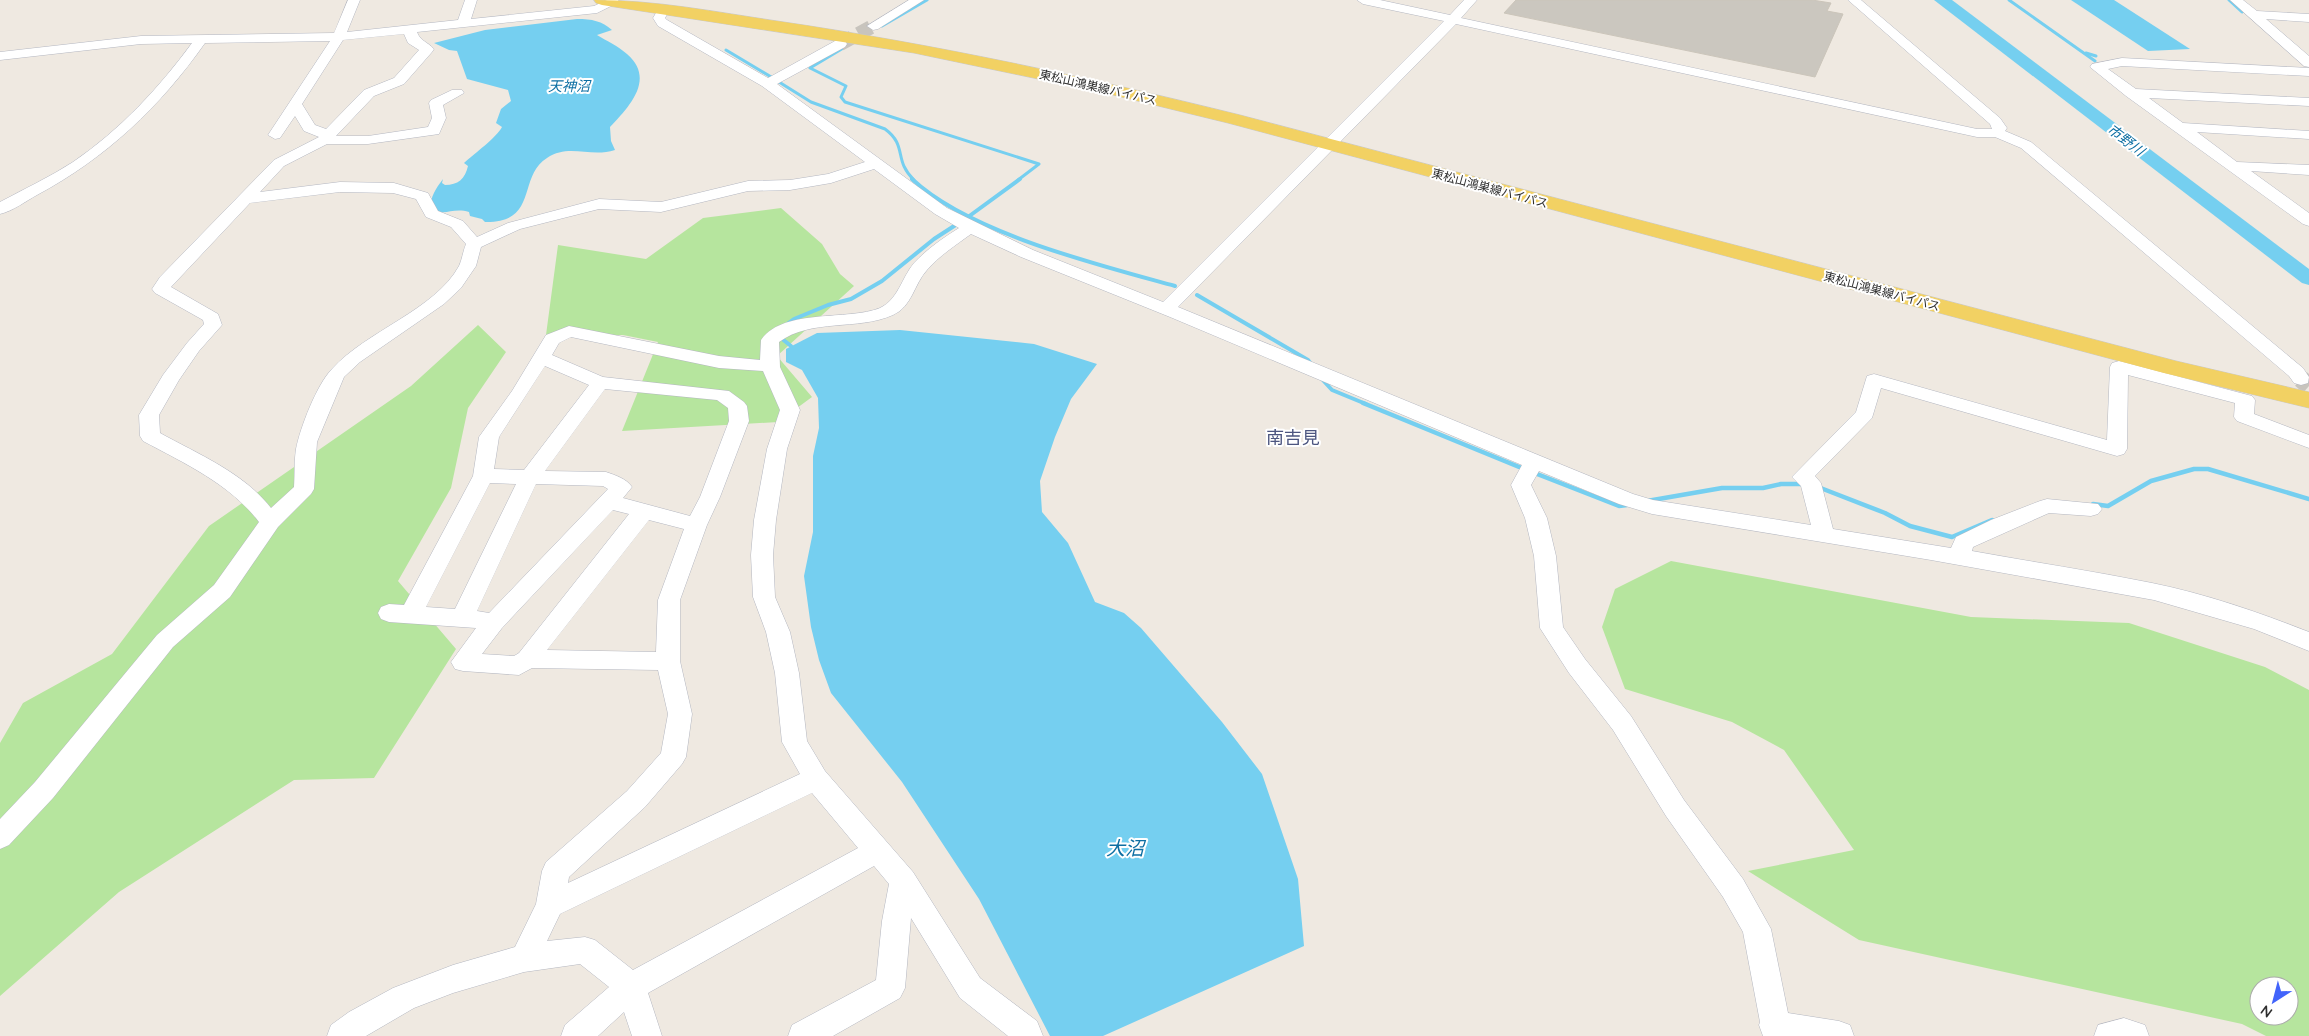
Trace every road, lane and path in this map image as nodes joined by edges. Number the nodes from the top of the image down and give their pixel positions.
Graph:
1 (354, 0) edge
2 (471, 0) edge
3 (638, 0) edge
4 (918, 0) edge
5 (1363, 0) edge
6 (1471, 0) edge
7 (1854, 0) edge
8 (2236, 0) edge
9 (607, 1) edge
10 (667, 4) edge
11 (2253, 15) junction
12 (2309, 18) edge
13 (1452, 19) junction
14 (463, 24) junction
15 (873, 26) tunnel mouth
16 (410, 30) junction
17 (340, 36) junction
18 (202, 38) junction
19 (2286, 43) junction
20 (840, 44) tunnel mouth
21 (2309, 44) edge
22 (0, 56) edge
23 (2309, 63) edge
24 (2309, 72) edge
25 (767, 83) junction
26 (2261, 86) dead end
27 (2282, 87) dead end
28 (458, 93) dead end
29 (2130, 93) junction
30 (2275, 101) junction
31 (2299, 102) edge
32 (295, 104) junction
33 (2308, 118) edge
34 (2179, 127) junction
35 (1997, 133) junction
36 (2309, 135) edge
37 (275, 136) dead end
38 (326, 137) junction
39 (1332, 142) junction
40 (875, 164) junction
41 (2232, 166) junction
42 (2309, 170) edge
43 (243, 199) junction
44 (2290, 207) junction
45 (2309, 208) edge
46 (0, 209) edge
47 (2309, 220) edge
48 (969, 228) junction
49 (474, 244) junction
50 (1166, 309) junction
51 (540, 357) junction
52 (770, 366) junction
53 (600, 383) junction
54 (2305, 385) edge
55 (2309, 400) tunnel mouth
56 (2309, 442) edge
57 (1534, 462) junction
58 (483, 476) junction
59 (530, 476) junction
60 (610, 502) junction
61 (2091, 509) dead end
62 (644, 511) junction
63 (270, 522) junction
64 (696, 525) junction
65 (1824, 536) junction
66 (1959, 558) junction
67 (462, 618) junction
68 (494, 622) junction
69 (2309, 642) edge
70 (527, 659) junction
71 (668, 661) junction
72 (816, 779) junction
73 (0, 837) edge
74 (877, 851) junction
75 (903, 881) junction
76 (550, 905) junction
77 (524, 958) junction
78 (631, 987) junction
79 (1776, 1030) edge
80 (342, 1036) edge
81 (576, 1036) edge
82 (647, 1036) edge
83 (803, 1036) edge
84 (1028, 1036) edge
85 (1839, 1036) edge
86 (2109, 1036) edge
87 (2134, 1036) edge

1 - 17 street
2 - 14 street
3 - 10 main road
4 - 15 street
5 - 13 street
6 - 13 street
7 - 35 street
8 - 11 street
9 - 10 main road
9 - 14 street
10 - 25 street
10 - 39 main road, 東松山鴻巣線バイパス
11 - 12 street
11 - 19 street
13 - 35 street
13 - 39 street
14 - 16 street
16 - 17 street
16 - 38 street
17 - 18 street
17 - 32 street
18 - 22 street
18 - 46 street
19 - 21 street
19 - 23 street
20 - 25 street
24 - 29 street
25 - 40 street
26 - 30 street
27 - 31 street
28 - 38 street
29 - 30 street
29 - 34 street
30 - 31 street
31 - 33 street
32 - 37 street
32 - 38 street
34 - 36 street
34 - 41 street
35 - 54 street
38 - 43 street
39 - 50 street
39 - 54 main road, 東松山鴻巣線バイパス
39 - 55 main road, 東松山鴻巣線バイパス
40 - 48 street
40 - 49 street
41 - 42 street
41 - 44 street
43 - 49 street
43 - 63 street
44 - 45 street
44 - 47 street
48 - 50 street
48 - 52 street
49 - 63 street
50 - 57 street
51 - 52 street
51 - 53 street
51 - 58 street
52 - 72 street
53 - 59 street
53 - 64 street
56 - 65 street
57 - 65 street
57 - 79 street
58 - 59 street
58 - 67 street
59 - 60 street
59 - 67 street
60 - 62 street
60 - 68 street
61 - 66 street
62 - 64 street
62 - 70 street
63 - 73 street
64 - 71 street
65 - 66 street
66 - 69 street
67 - 68 street
68 - 70 street
70 - 71 street
71 - 76 street
72 - 74 street
72 - 76 street
74 - 75 street
74 - 78 street
75 - 83 street
75 - 84 street
76 - 77 street
77 - 78 street
77 - 80 street
78 - 81 street
78 - 82 street
79 - 85 street
86 - 87 street

